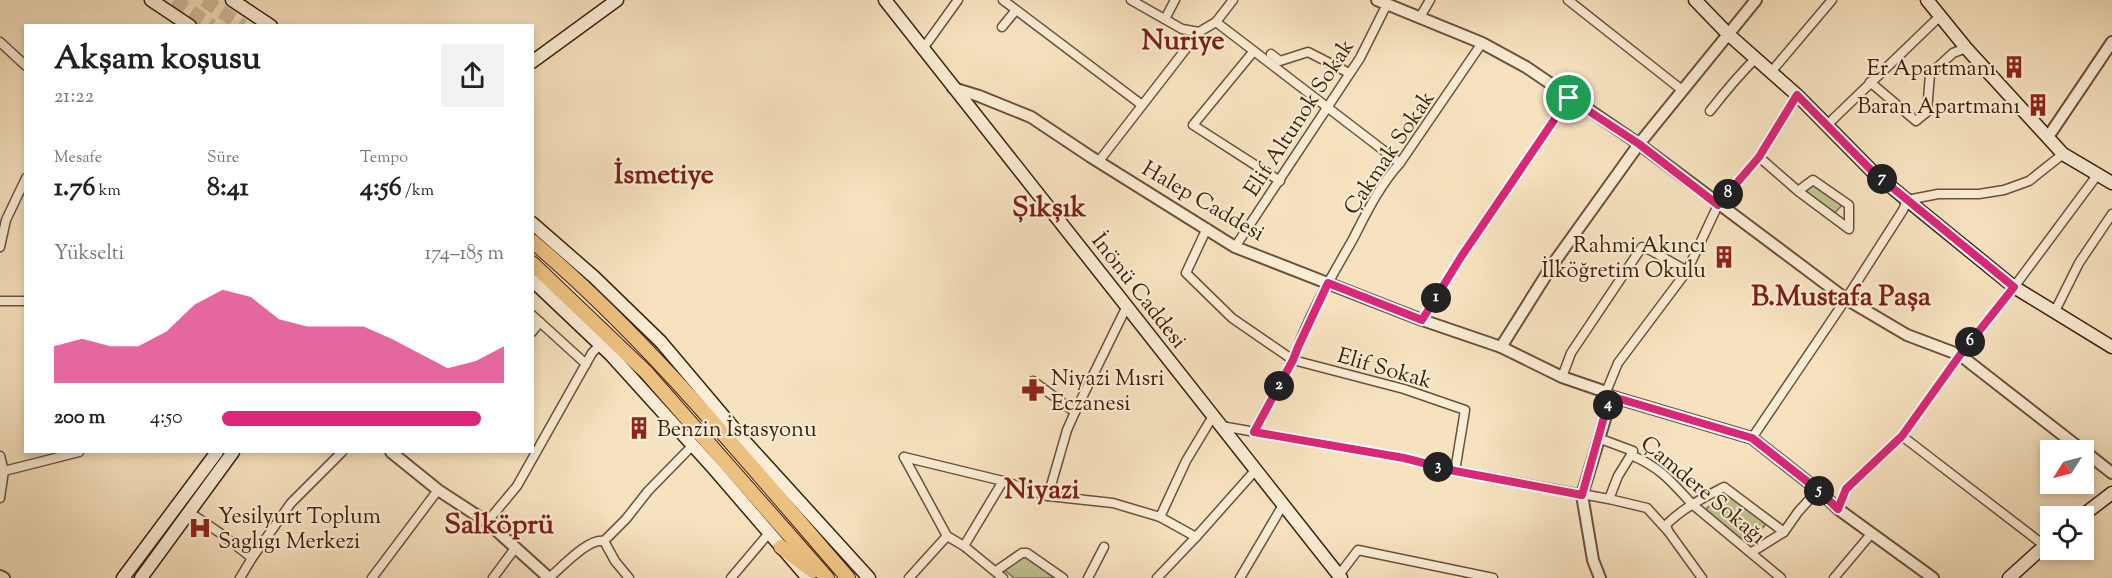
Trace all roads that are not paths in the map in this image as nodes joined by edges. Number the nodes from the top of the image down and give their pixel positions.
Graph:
1 (152, 0) edge
2 (232, 0) edge
3 (605, 0) edge
4 (617, 0) edge
5 (878, 0) edge
6 (885, 0) edge
7 (958, 0) edge
8 (1003, 0) edge
9 (1131, 0) edge
10 (1176, 0) edge
11 (1233, 0) edge
12 (1430, 0) edge
13 (1568, 0) edge
14 (1695, 0) edge
15 (1756, 0) edge
16 (1832, 0) edge
17 (1927, 0) edge
18 (1382, 2) edge
19 (1016, 10) junction
20 (1940, 16) junction
21 (1419, 17) junction
22 (1165, 19) junction
23 (1216, 22) junction
24 (187, 24) edge
25 (268, 24) edge
26 (1002, 27) dead end
27 (1199, 32) junction
28 (1728, 34) junction
29 (0, 42) edge
30 (2112, 42) edge
31 (1482, 43) junction
32 (1966, 48) junction
33 (922, 50) junction
34 (534, 51) edge
35 (1253, 52) junction
36 (1271, 54) dead end
37 (1756, 58) junction
38 (534, 61) edge
39 (24, 64) edge
40 (1771, 72) junction
41 (1349, 73) junction
42 (1870, 82) junction
43 (950, 87) junction
44 (1682, 90) junction
45 (1797, 95) junction
46 (1569, 98) junction
47 (1142, 105) junction
48 (1326, 108) junction
49 (1710, 111) dead end
50 (1828, 127) junction
51 (2048, 137) junction
52 (1639, 144) junction
53 (2063, 154) junction
54 (1759, 157) junction
55 (1100, 161) junction
56 (1400, 163) junction
57 (2098, 174) junction
58 (1280, 181) junction
59 (24, 182) edge
60 (2112, 183) edge
61 (1798, 191) junction
62 (1906, 200) junction
63 (1718, 205) junction
64 (2112, 214) edge
65 (534, 225) edge
66 (1207, 228) junction
67 (534, 243) edge
68 (0, 247) edge
69 (1235, 247) junction
70 (534, 265) edge
71 (1687, 271) junction
72 (534, 282) edge
73 (1328, 283) junction
74 (2014, 287) junction
75 (1846, 299) junction
76 (0, 301) edge
77 (24, 301) edge
78 (2055, 311) junction
79 (1124, 312) junction
80 (534, 317) edge
81 (1422, 320) junction
82 (540, 322) junction
83 (534, 330) edge
84 (600, 345) junction
85 (1502, 347) junction
86 (2112, 347) edge
87 (1960, 355) junction
88 (1293, 360) junction
89 (586, 364) junction
90 (1562, 377) junction
91 (1033, 381) dead end
92 (1608, 394) junction
93 (1075, 412) junction
94 (1215, 423) junction
95 (1254, 432) junction
96 (1902, 436) junction
97 (1598, 438) junction
98 (1752, 438) junction
99 (2070, 440) edge
100 (693, 446) junction
101 (75, 453) edge
102 (216, 453) edge
103 (232, 453) edge
104 (341, 453) edge
105 (392, 453) edge
106 (1631, 455) junction
107 (0, 456) edge
108 (2094, 459) edge
109 (4, 471) junction
110 (1455, 471) junction
111 (2112, 473) edge
112 (1252, 474) junction
113 (1003, 481) junction
114 (438, 490) junction
115 (1818, 490) junction
116 (2112, 493) edge
117 (1048, 495) junction
118 (1582, 495) junction
119 (0, 498) edge
120 (1608, 499) junction
121 (1692, 504) junction
122 (2094, 507) edge
123 (1838, 509) junction
124 (1280, 510) junction
125 (189, 512) junction
126 (1160, 517) junction
127 (487, 522) junction
128 (806, 530) junction
129 (1668, 531) junction
130 (1785, 532) junction
131 (769, 533) junction
132 (1871, 534) junction
133 (947, 536) junction
134 (1196, 537) junction
135 (2040, 538) edge
136 (604, 541) junction
137 (964, 546) junction
138 (516, 547) junction
139 (781, 547) junction
140 (1104, 547) dead end
141 (2040, 551) edge
142 (1752, 552) junction
143 (252, 558) junction
144 (1160, 574) edge
145 (999, 575) edge
146 (1338, 577) edge
147 (123, 578) edge
148 (141, 578) edge
149 (240, 578) edge
150 (372, 578) edge
151 (492, 578) edge
152 (549, 578) edge
153 (629, 578) edge
154 (731, 578) edge
155 (808, 578) edge
156 (821, 578) edge
157 (827, 578) edge
158 (848, 578) edge
159 (867, 578) edge
160 (909, 578) edge
161 (1063, 578) edge
162 (1088, 578) edge
163 (1171, 578) edge
164 (1240, 578) edge
165 (1493, 578) edge
166 (1600, 578) edge
167 (1702, 578) edge
168 (1781, 578) edge
169 (1834, 578) edge
170 (1933, 578) edge
171 (2009, 578) edge

1 - 24 main road
2 - 25 main road
3 - 34 main road
4 - 38 main road
5 - 43 main road, İnönü Caddesi
6 - 33 main road, İnönü Caddesi
7 - 33 street
8 - 19 street
9 - 22 street
10 - 22 street
11 - 23 street
12 - 21 street
13 - 44 street
14 - 28 main road
15 - 28 street
16 - 40 street
17 - 20 main road
18 - 21 street
18 - 41 street, Elif Altunok Sokak
19 - 26 street
19 - 47 street
20 - 32 main road
20 - 42 street
21 - 31 street
22 - 27 street
23 - 27 street
23 - 35 street
27 - 47 street
28 - 37 main road
28 - 44 street
29 - 39 street
30 - 51 street
31 - 46 street
31 - 56 street, Çakmak Sokak
32 - 42 street
32 - 51 main road
33 - 43 main road, İnönü Caddesi
35 - 48 street
35 - 58 street
36 - 41 street
37 - 40 main road
37 - 49 street
40 - 45 main road
41 - 48 street, Elif Altunok Sokak
42 - 50 street
43 - 55 street, Halep Caddesi
43 - 79 main road, İnönü Caddesi
43 - 94 main road, İnönü Caddesi
44 - 52 street
45 - 50 main road
45 - 54 street
46 - 52 street
46 - 81 street
47 - 55 street
48 - 56 street
48 - 58 street, Elif Altunok Sokak
50 - 62 main road
51 - 53 main road
52 - 63 street
52 - 85 street
53 - 57 main road
53 - 62 street
54 - 61 street
54 - 63 street
55 - 66 street, Halep Caddesi
56 - 73 street, Çakmak Sokak
57 - 60 main road
57 - 74 street
58 - 69 street, Elif Altunok Sokak
59 - 68 street
61 - 61 street
62 - 74 main road
62 - 75 street
63 - 71 street
63 - 75 street
64 - 78 street
65 - 159 main road
66 - 69 street, Halep Caddesi
66 - 88 street, Elif Sokak
67 - 128 highway
69 - 73 street, Halep Caddesi
70 - 157 highway
71 - 90 street
71 - 92 street
72 - 84 main road
73 - 81 street, Halep Caddesi
73 - 88 street, Çakmak Sokak
74 - 78 main road
74 - 87 street
75 - 87 street
75 - 98 street
76 - 77 street
78 - 86 main road
79 - 93 street
79 - 94 main road, İnönü Caddesi
80 - 82 street
81 - 85 street, Halep Caddesi
82 - 83 street
82 - 89 street
84 - 89 street
84 - 100 main road
85 - 90 street, Halep Caddesi
87 - 96 street
87 - 99 street
88 - 95 street, Çakmak Sokak
88 - 110 street, Elif Sokak
89 - 127 street
90 - 92 street, Halep Caddesi
91 - 93 street
92 - 97 street
92 - 98 street, Halep Caddesi
93 - 117 street
94 - 95 street
94 - 112 main road, İnönü Caddesi
94 - 126 street
94 - 146 main road, İnönü Caddesi
95 - 110 street
96 - 123 street
96 - 135 street
97 - 106 street, Çamdere Sokağı
97 - 118 street
98 - 115 street
100 - 131 main road
100 - 136 street
101 - 109 street
102 - 147 main road
103 - 125 main road
104 - 143 street
105 - 114 street
106 - 120 street
106 - 121 street, Çamdere Sokağı
107 - 109 street
108 - 111 street
109 - 119 street
110 - 118 street
112 - 124 main road, İnönü Caddesi
112 - 134 street
113 - 117 street
113 - 133 street
113 - 137 street
114 - 127 street
114 - 150 street
115 - 123 street
115 - 130 street
116 - 122 main road
117 - 126 street
118 - 120 street
118 - 166 street
120 - 129 street
121 - 129 street
121 - 130 street
121 - 142 street, Çamdere Sokağı
123 - 132 street
124 - 146 main road, İnönü Caddesi
124 - 164 street
125 - 143 street
125 - 148 main road
126 - 134 street
127 - 138 street
128 - 158 highway
128 - 159 main road
129 - 167 street
130 - 142 street
131 - 139 main road
131 - 154 street
132 - 169 street
132 - 170 street
133 - 137 street
133 - 160 street
134 - 144 street
136 - 152 street
136 - 153 street
137 - 145 street
138 - 151 street
138 - 152 street
139 - 155 main road
139 - 156 highway
140 - 162 street
141 - 171 main road
142 - 168 street, Çamdere Sokağı
143 - 149 street
144 - 163 street
145 - 161 street
146 - 165 street

